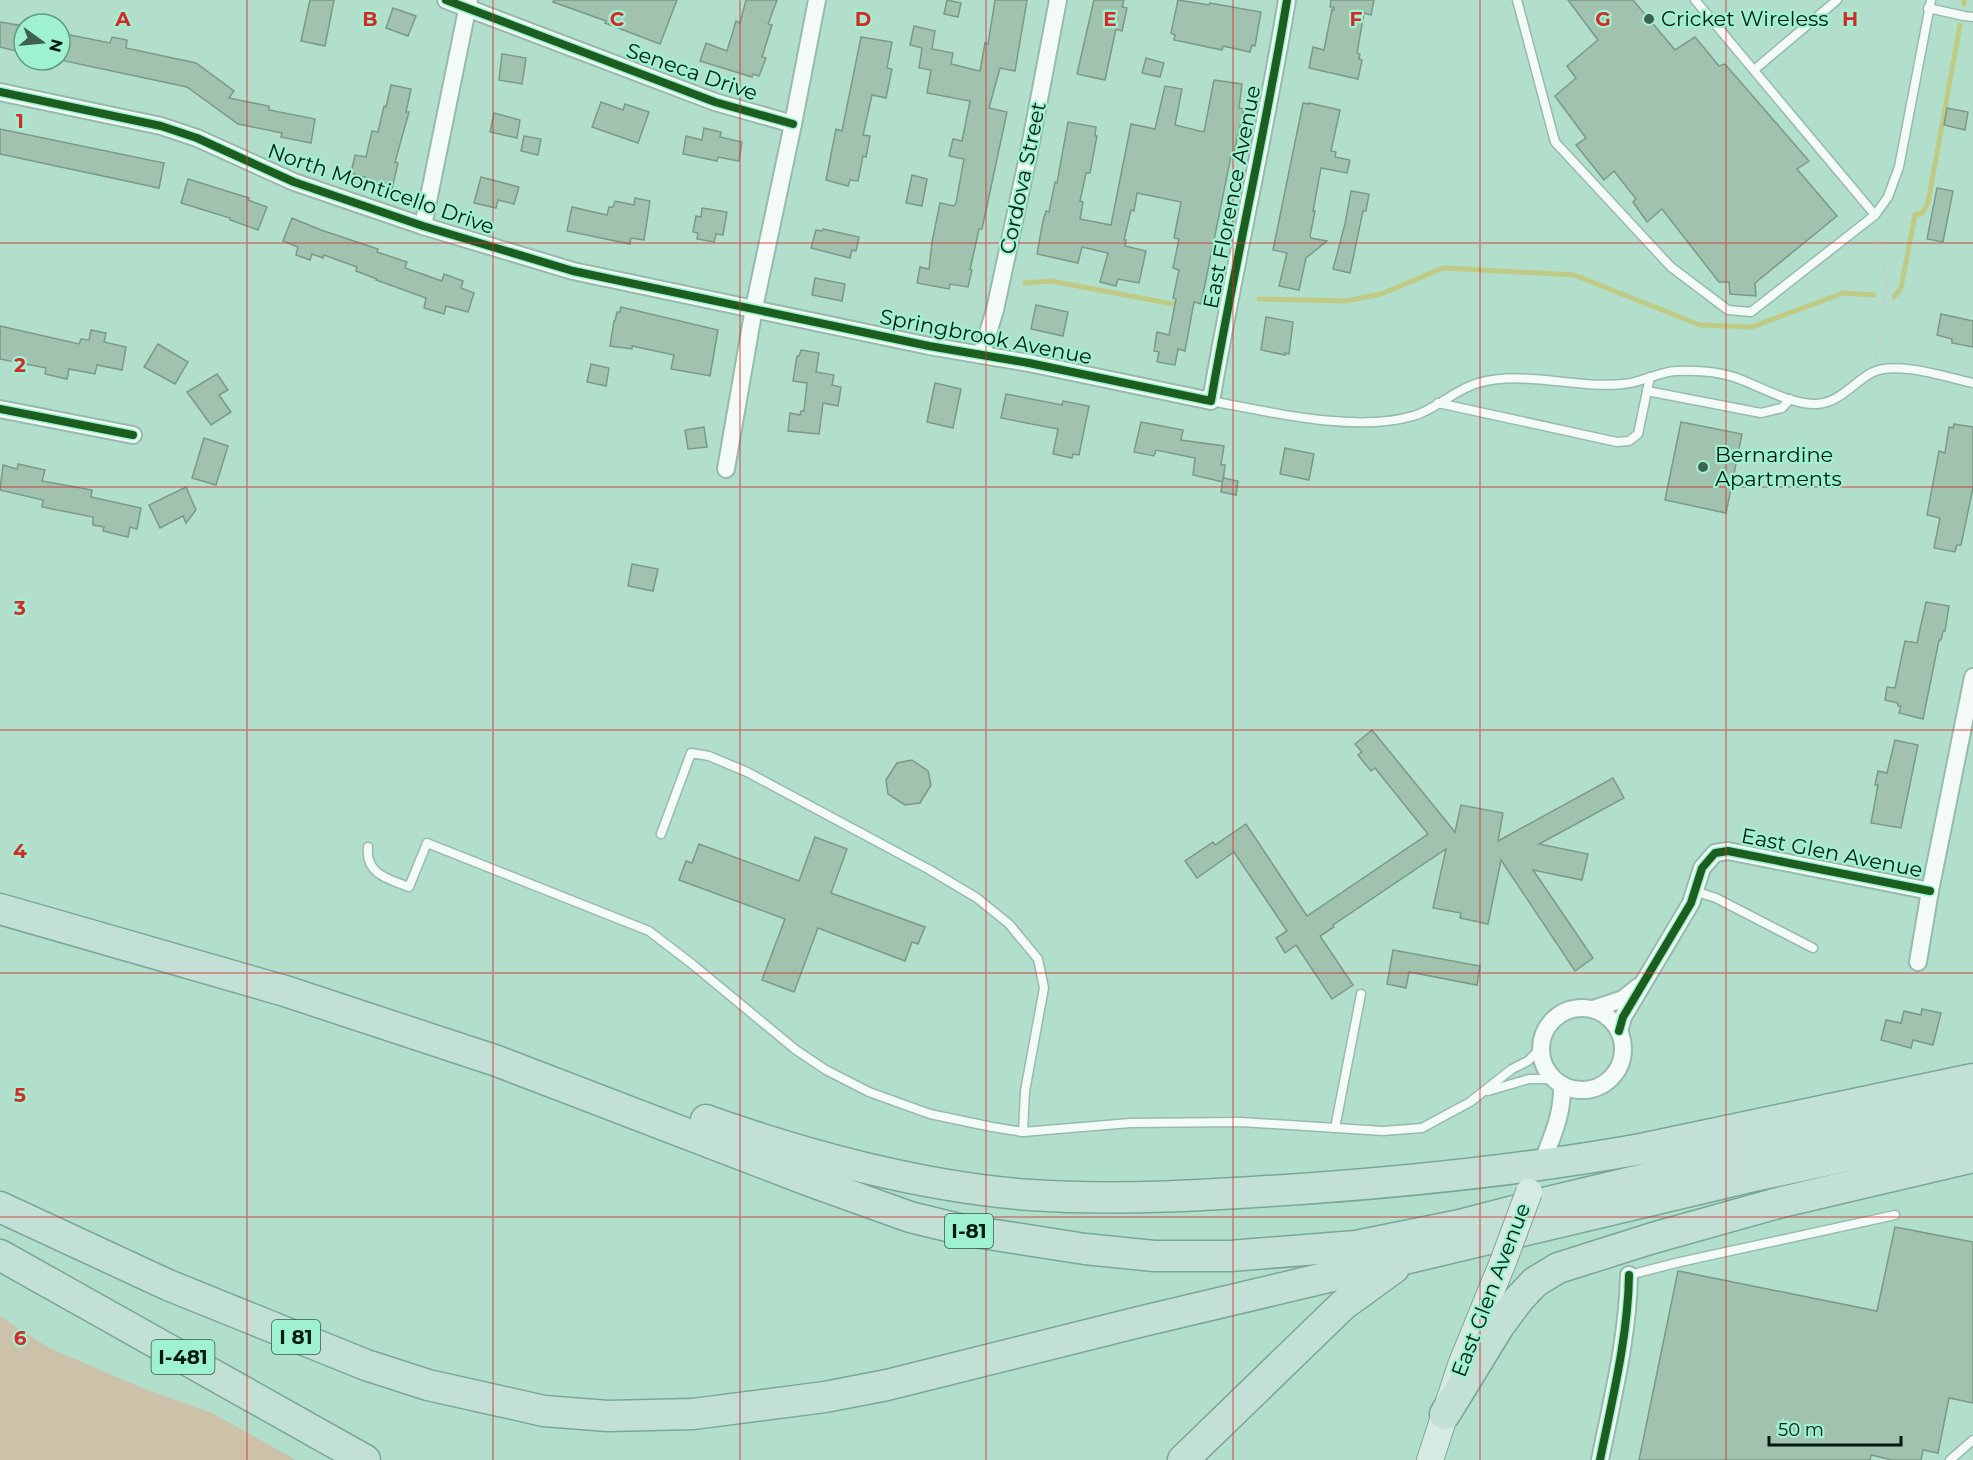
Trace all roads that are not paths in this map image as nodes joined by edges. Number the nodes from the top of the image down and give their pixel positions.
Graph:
1 (446, 0) edge
2 (817, 0) edge
3 (1058, 0) edge
4 (1287, 0) edge
5 (1517, 0) edge
6 (1695, 0) edge
7 (1837, 0) edge
8 (468, 4) edge
9 (1930, 4) edge
10 (1973, 16) edge
11 (1754, 70) junction
12 (0, 92) edge
13 (793, 124) junction
14 (1875, 215) junction
15 (423, 226) junction
16 (754, 308) junction
17 (981, 355) junction
18 (1650, 377) junction
19 (1973, 383) edge
20 (1647, 391) junction
21 (1790, 399) junction
22 (1211, 401) junction
23 (1438, 403) junction
24 (0, 409) edge
25 (133, 435) dead end
26 (726, 469) dead end
27 (1973, 677) edge
28 (1971, 698) edge
29 (661, 834) dead end
30 (368, 847) dead end
31 (1694, 891) junction
32 (1930, 891) junction
33 (0, 909) edge
34 (1813, 948) dead end
35 (156, 954) junction
36 (1918, 962) dead end
37 (1644, 983) junction
38 (1361, 994) dead end
39 (1593, 1009) junction
40 (1619, 1031) junction
41 (1542, 1047) junction
42 (1973, 1078) edge
43 (1558, 1082) junction
44 (1584, 1090) junction
45 (1479, 1094) junction
46 (1973, 1105) edge
47 (1558, 1122) junction
48 (1335, 1128) junction
49 (1973, 1129) edge
50 (1023, 1132) junction
51 (1973, 1157) edge
52 (1542, 1163) junction
53 (0, 1207) edge
54 (1895, 1215) dead end
55 (0, 1255) edge
56 (1418, 1256) junction
57 (1629, 1275) joint
58 (1445, 1414) junction
59 (1973, 1440) edge
60 (365, 1460) edge
61 (1184, 1460) edge
62 (1430, 1460) edge
63 (1600, 1460) edge
64 (1950, 1460) edge

1 - 8 street, Seneca Drive
2 - 13 street
3 - 17 street, Cordova Street
4 - 22 street, East Florence Avenue
5 - 14 lane
6 - 11 lane
7 - 11 lane
8 - 13 street, Seneca Drive
8 - 15 street
9 - 10 lane
9 - 14 lane
11 - 14 lane
12 - 15 street, North Monticello Drive
13 - 16 street
15 - 16 street, North Monticello Drive
16 - 17 street, Springbrook Avenue
16 - 26 street
17 - 22 street, Springbrook Avenue
18 - 20 lane
18 - 21 lane
18 - 23 lane
19 - 21 lane
20 - 21 lane
20 - 23 lane
22 - 23 lane
24 - 25 street
27 - 28 street
28 - 32 street
29 - 50 lane
30 - 50 lane
31 - 32 street, East Glen Avenue
31 - 34 lane
31 - 37 street, East Glen Avenue
32 - 36 street
33 - 35 highway, I-81
35 - 46 highway, I-81
35 - 52 highway
37 - 39 street, East Glen Avenue
37 - 40 street, East Glen Avenue
38 - 48 lane
39 - 40 street
39 - 41 street, East Glen Avenue
40 - 44 street, East Glen Avenue
41 - 43 street, East Glen Avenue
41 - 45 lane
42 - 52 highway
43 - 44 street
43 - 45 lane
43 - 47 street, East Glen Avenue
44 - 47 street, East Glen Avenue
45 - 48 lane
47 - 52 street, East Glen Avenue
48 - 50 lane
49 - 56 highway
51 - 58 highway
52 - 58 main road, East Glen Avenue, bridge
53 - 56 highway, I 81
54 - 57 lane
55 - 60 highway, I-481
56 - 61 highway
57 - 63 street
58 - 62 main road, East Glen Avenue
59 - 64 lane

